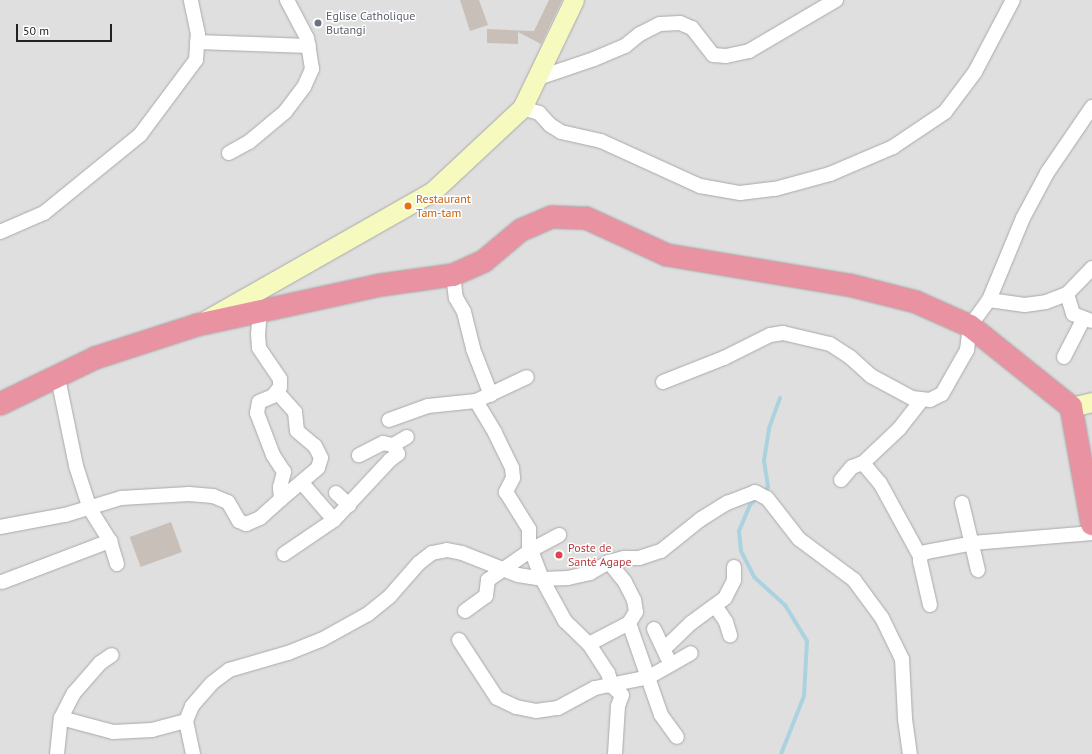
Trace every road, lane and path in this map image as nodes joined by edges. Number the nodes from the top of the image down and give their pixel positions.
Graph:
1 (191, 0) edge
2 (287, 0) edge
3 (574, 0) edge
4 (836, 0) edge
5 (1014, 0) edge
6 (197, 42) junction
7 (309, 46) junction
8 (535, 79) junction
9 (1092, 107) edge
10 (522, 108) junction
11 (229, 152) dead end
12 (0, 232) edge
13 (1092, 268) edge
14 (453, 276) junction
15 (1068, 294) junction
16 (989, 300) junction
17 (260, 312) junction
18 (1088, 321) edge
19 (197, 325) junction
20 (970, 326) junction
21 (1064, 357) dead end
22 (527, 377) dead end
23 (58, 378) junction
24 (663, 382) dead end
25 (278, 392) junction
26 (491, 395) junction
27 (476, 401) junction
28 (921, 401) junction
29 (1092, 402) edge
30 (0, 404) edge
31 (1071, 407) junction
32 (389, 420) dead end
33 (407, 437) dead end
34 (393, 445) junction
35 (359, 455) dead end
36 (863, 463) junction
37 (841, 480) dead end
38 (302, 483) junction
39 (336, 493) dead end
40 (281, 499) junction
41 (962, 503) dead end
42 (349, 505) junction
43 (90, 509) junction
44 (334, 520) junction
45 (1092, 524) edge
46 (0, 528) edge
47 (1092, 533) edge
48 (559, 535) dead end
49 (110, 541) junction
50 (973, 543) junction
51 (531, 550) junction
52 (284, 554) dead end
53 (920, 556) junction
54 (609, 562) junction
55 (117, 564) dead end
56 (734, 567) dead end
57 (504, 568) junction
58 (978, 570) dead end
59 (542, 579) junction
60 (2, 582) dead end
61 (930, 605) dead end
62 (716, 607) junction
63 (465, 611) dead end
64 (629, 624) junction
65 (654, 629) dead end
66 (730, 635) dead end
67 (459, 640) dead end
68 (589, 644) junction
69 (664, 649) junction
70 (691, 653) dead end
71 (112, 655) dead end
72 (670, 664) junction
73 (649, 677) junction
74 (612, 686) junction
75 (61, 718) junction
76 (186, 721) junction
77 (677, 737) dead end
78 (57, 754) edge
79 (193, 754) edge
80 (615, 754) edge
81 (910, 754) edge

1 - 6 street
2 - 7 street
3 - 8 street
4 - 8 street
5 - 10 street
6 - 7 street
6 - 12 street
7 - 11 street
8 - 10 street
9 - 16 street
10 - 19 street
13 - 15 street
14 - 17 highway
14 - 20 highway
14 - 26 street
15 - 16 street
15 - 18 street
16 - 20 street
17 - 19 highway
17 - 25 street
18 - 21 street
19 - 23 highway
20 - 28 street
20 - 31 highway
22 - 26 street
23 - 30 highway
23 - 43 street
24 - 28 street
25 - 38 street
25 - 40 street
26 - 27 street
27 - 32 street
27 - 51 street
28 - 36 street
29 - 31 street
31 - 45 highway
33 - 34 street
34 - 35 street
34 - 42 street
36 - 37 street
36 - 53 street
38 - 40 street
38 - 44 street
39 - 42 street
40 - 43 street
41 - 50 street
42 - 44 street
43 - 46 street
43 - 49 street
44 - 52 street
47 - 50 street
48 - 51 street
49 - 55 street
49 - 60 street
50 - 53 street
50 - 58 street
51 - 57 street
51 - 59 street
53 - 61 street
54 - 59 street
54 - 64 street
54 - 81 street
56 - 62 street
57 - 59 street
57 - 63 street
57 - 76 street
59 - 68 street
62 - 66 street
62 - 69 street
64 - 68 street
64 - 73 street
65 - 69 street
67 - 74 street
68 - 74 street
69 - 72 street
70 - 72 street
71 - 75 street
72 - 73 street
73 - 74 street
73 - 77 street
74 - 80 street
75 - 76 street
75 - 78 street
76 - 79 street

